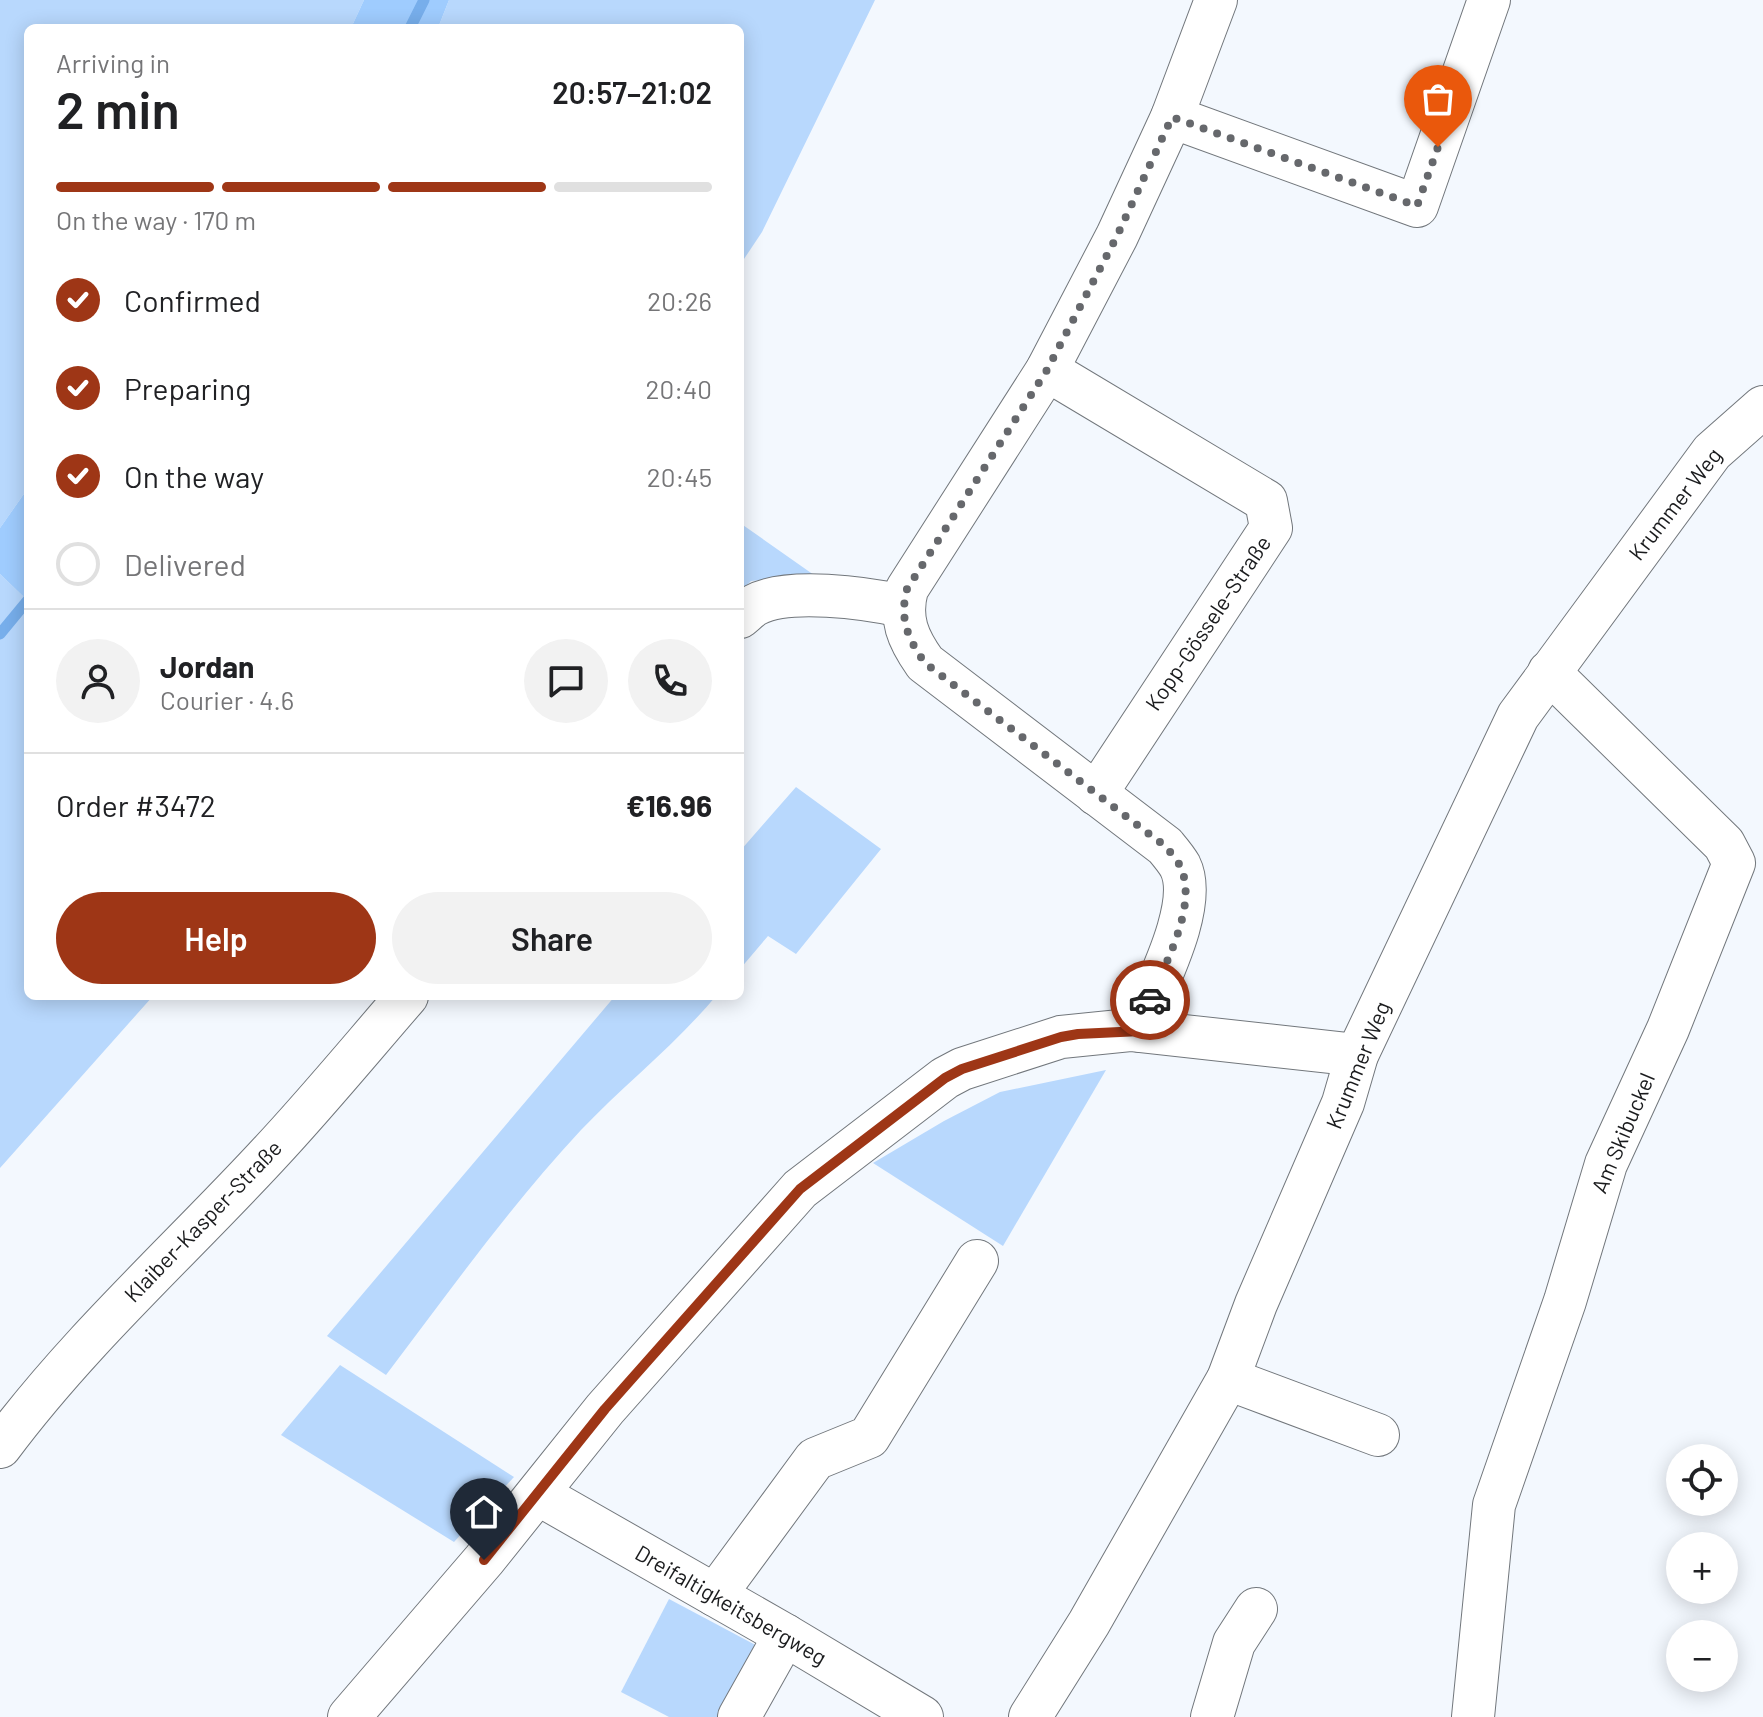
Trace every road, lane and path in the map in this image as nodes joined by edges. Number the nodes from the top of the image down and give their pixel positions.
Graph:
1 (1216, 0) edge
2 (1489, 0) edge
3 (1172, 117) junction
4 (1047, 370) junction
5 (1763, 407) edge
6 (902, 606) junction
7 (744, 614) edge
8 (1549, 672) junction
9 (1096, 794) junction
10 (404, 1000) edge
11 (1141, 1031) junction
12 (1357, 1055) junction
13 (977, 1261) dead end
14 (1228, 1379) junction
15 (1378, 1435) dead end
16 (0, 1447) edge
17 (538, 1494) junction
18 (715, 1595) junction
19 (1256, 1609) dead end
20 (785, 1635) junction
21 (349, 1717) edge
22 (739, 1717) edge
23 (922, 1717) edge
24 (1030, 1717) edge
25 (1212, 1717) edge
26 (1473, 1717) edge

1 - 3 street
2 - 3 street
3 - 4 street
4 - 6 street
4 - 9 street, Kopp-Gössele-Straße
5 - 8 street, Krummer Weg
6 - 7 street
6 - 9 street
8 - 12 street, Krummer Weg
8 - 26 street, Am Skibuckel
9 - 11 street
10 - 16 street, Klaiber-Kasper-Straße
11 - 12 street
11 - 17 street
12 - 14 street, Krummer Weg
13 - 18 street
14 - 15 street
14 - 24 street, Krummer Weg
17 - 18 street, Dreifaltigkeitsbergweg
17 - 21 street
18 - 20 street, Dreifaltigkeitsbergweg
19 - 25 street
20 - 22 street
20 - 23 street, Dreifaltigkeitsbergweg

